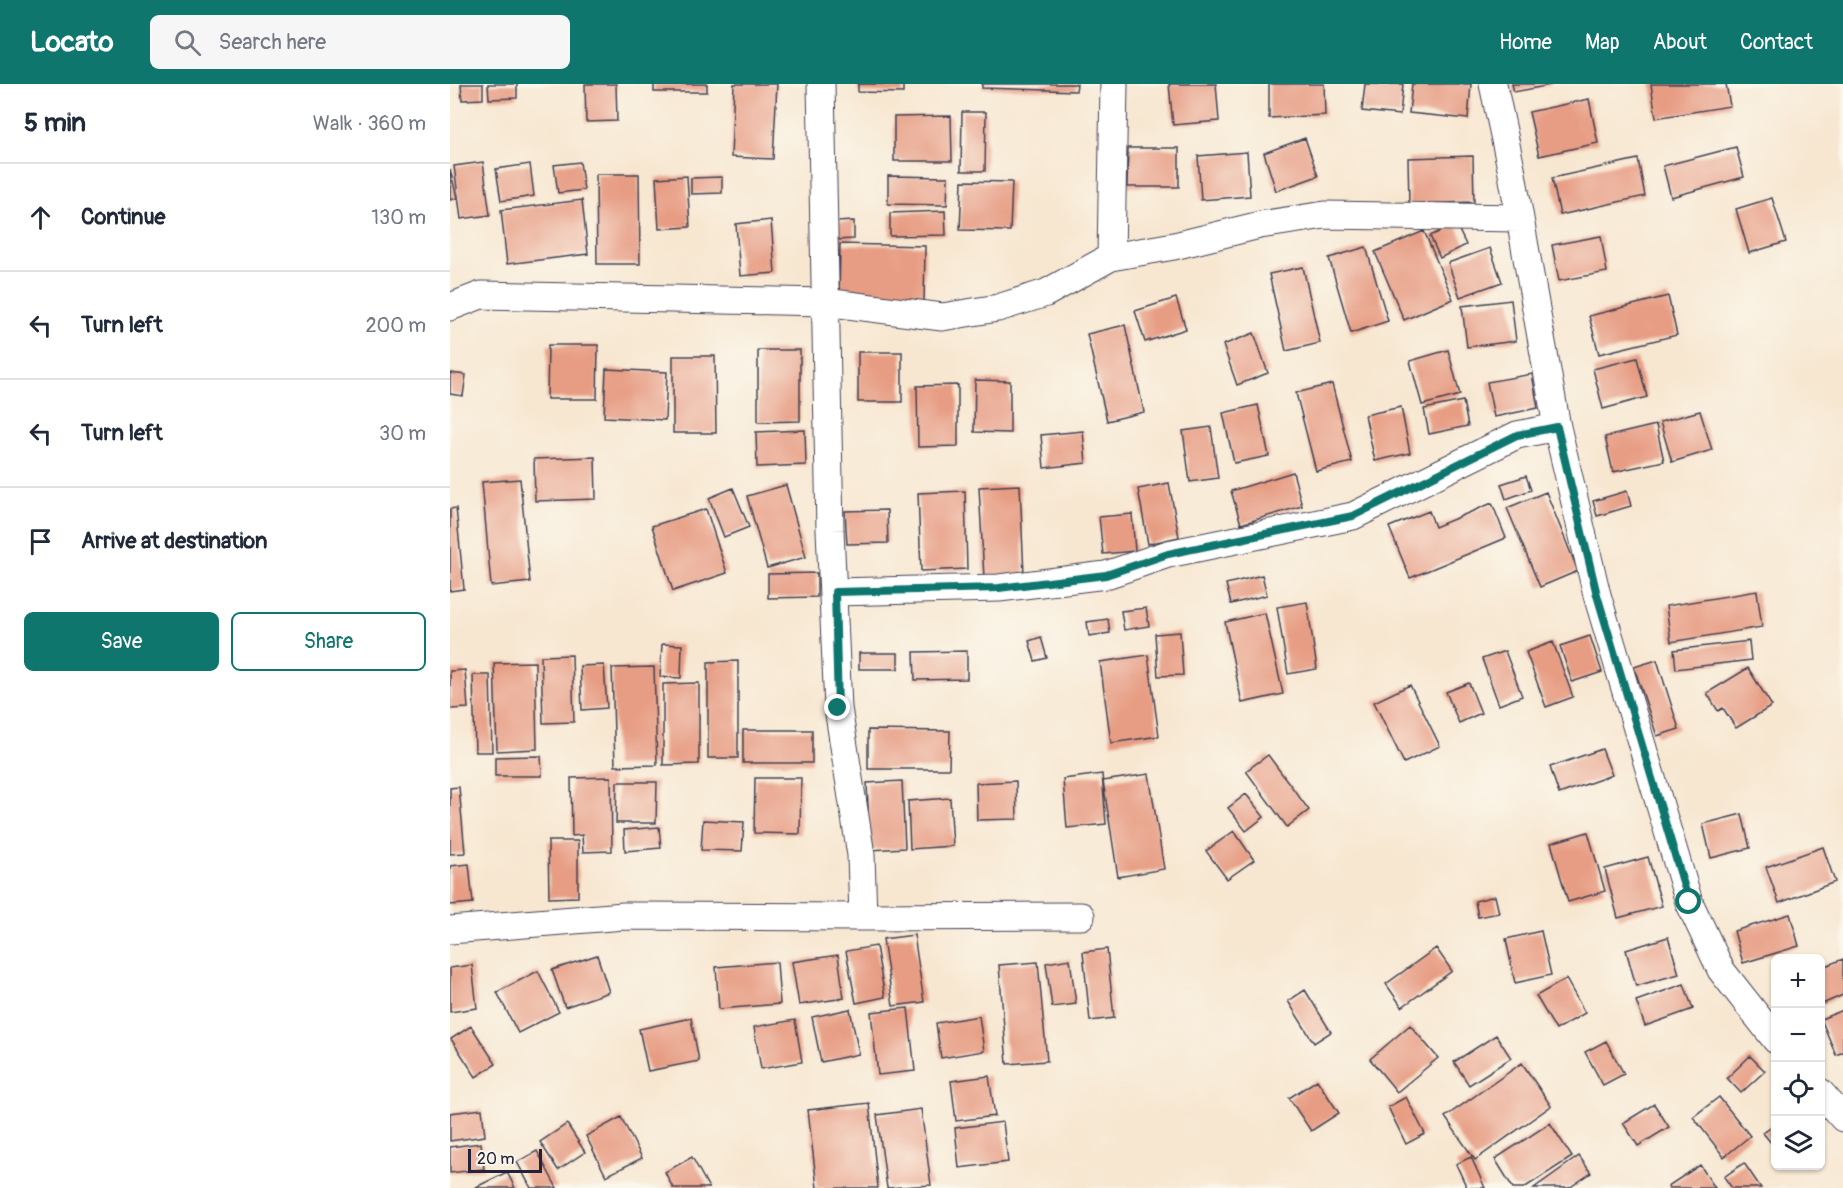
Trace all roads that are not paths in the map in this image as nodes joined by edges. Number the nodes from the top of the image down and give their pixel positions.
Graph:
1 (821, 84) edge
2 (1114, 84) edge
3 (1493, 84) edge
4 (1520, 218) junction
5 (1111, 258) junction
6 (825, 302) junction
7 (450, 307) edge
8 (1557, 427) junction
9 (835, 592) junction
10 (1081, 916) dead end
11 (863, 917) junction
12 (450, 930) edge
13 (1771, 1034) edge
14 (1825, 1097) edge
15 (1843, 1118) edge

1 - 6 street
2 - 5 street
3 - 4 street
4 - 5 street
4 - 8 street
5 - 6 street
6 - 7 street
6 - 9 street
8 - 9 street
8 - 13 street
9 - 11 street
10 - 11 street
11 - 12 street
14 - 15 street

